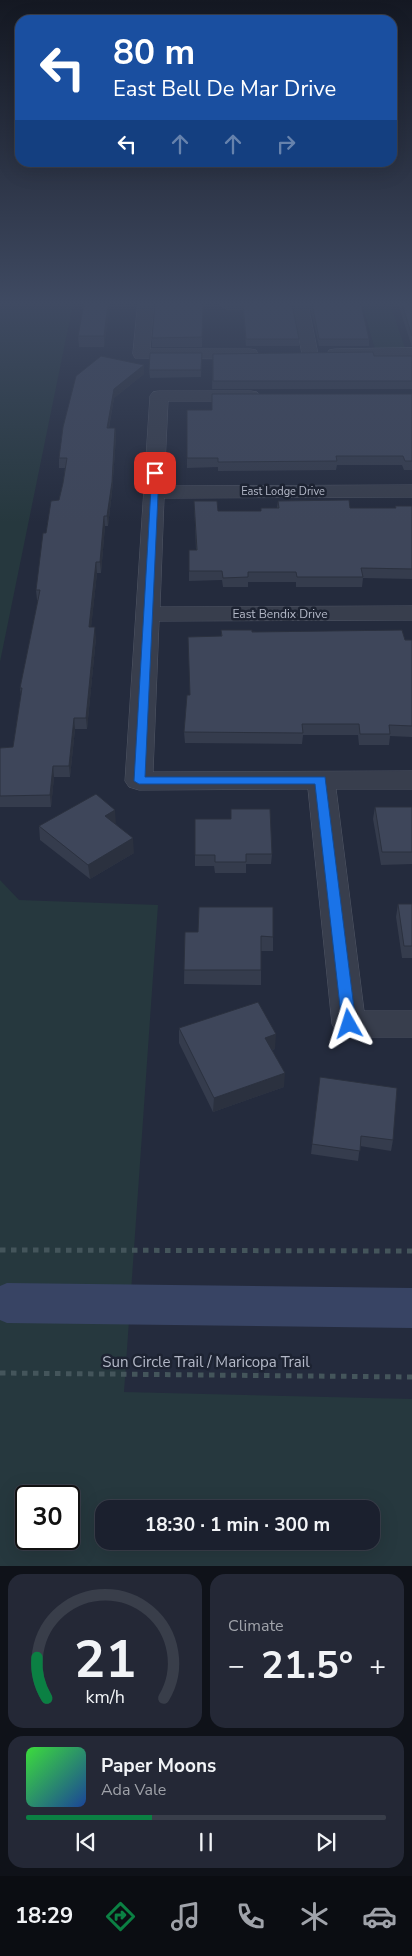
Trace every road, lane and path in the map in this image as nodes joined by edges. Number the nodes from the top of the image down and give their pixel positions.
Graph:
1 (264, 396) edge
2 (412, 491) edge
3 (154, 492) junction
4 (412, 613) edge
5 (148, 614) junction
6 (321, 780) junction
7 (412, 780) edge
8 (412, 1024) edge
9 (0, 1250) edge
10 (412, 1252) edge
11 (0, 1373) edge
12 (412, 1377) edge

1 - 3 street
2 - 3 street, East Lodge Drive
3 - 5 street
4 - 5 street, East Bendix Drive
5 - 6 street
6 - 7 street
6 - 8 street
9 - 10 path
11 - 12 path, Sun Circle Trail / Maricopa Trail

